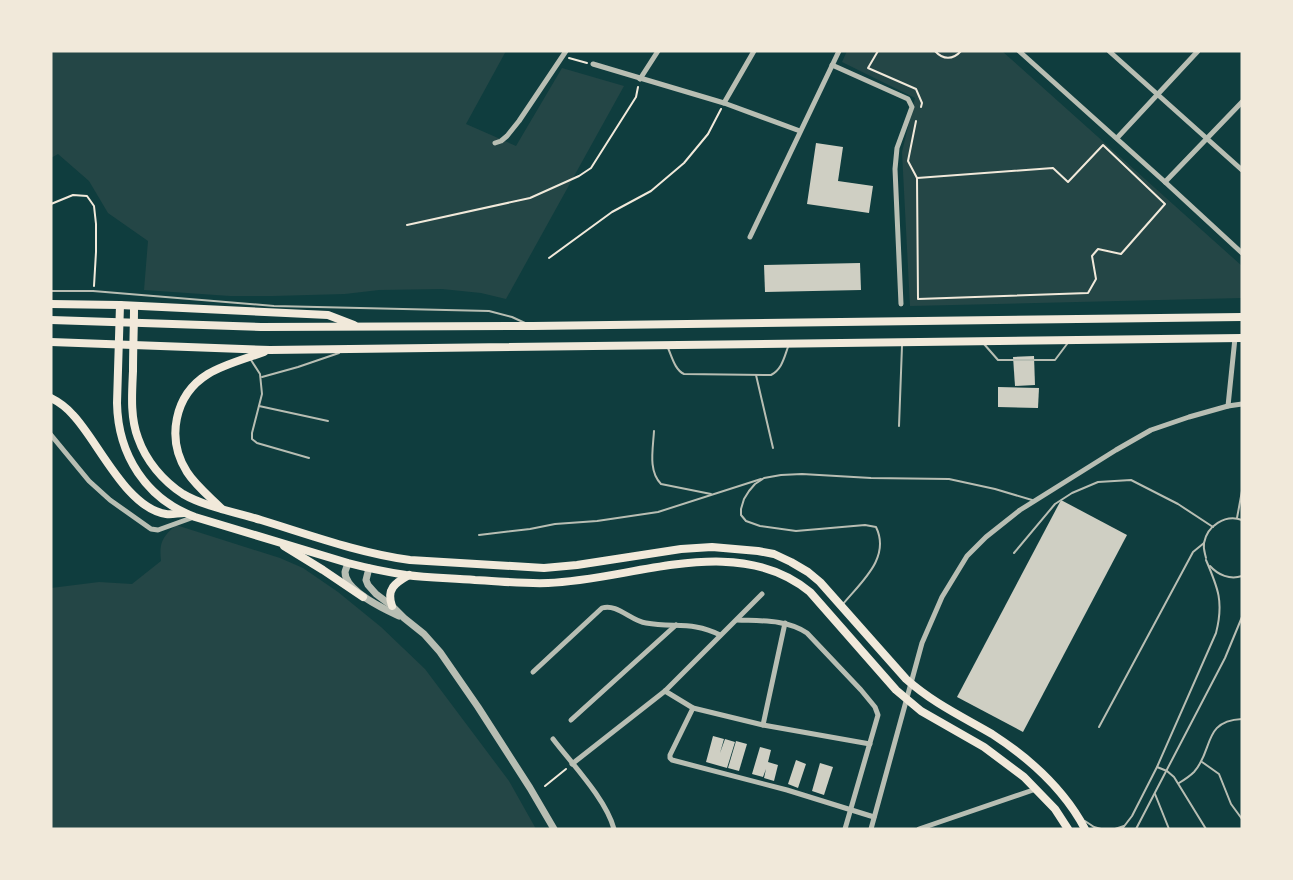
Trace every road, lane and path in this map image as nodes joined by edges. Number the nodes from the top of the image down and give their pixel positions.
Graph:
1 (658, 51) edge
2 (754, 51) edge
3 (839, 51) edge
4 (935, 51) edge
5 (961, 51) edge
6 (1020, 51) edge
7 (1109, 51) edge
8 (1198, 51) edge
9 (565, 53) edge
10 (592, 64) joint
11 (832, 65) junction
12 (640, 79) junction
13 (1158, 94) junction
14 (1242, 102) edge
15 (724, 103) junction
16 (800, 131) junction
17 (1117, 138) junction
18 (1207, 138) junction
19 (495, 143) dead end
20 (1242, 170) edge
21 (1165, 182) junction
22 (51, 204) edge
23 (406, 225) dead end
24 (750, 237) dead end
25 (1242, 253) edge
26 (549, 258) dead end
27 (51, 291) edge
28 (93, 291) junction
29 (1088, 293) joint
30 (51, 304) edge
31 (901, 304) dead end
32 (120, 305) junction
33 (134, 307) junction
34 (1242, 317) edge
35 (51, 320) edge
36 (533, 326) junction
37 (357, 327) junction
38 (1239, 338) edge
39 (1070, 340) junction
40 (51, 342) edge
41 (982, 342) junction
42 (902, 343) junction
43 (789, 344) junction
44 (667, 346) junction
45 (270, 350) junction
46 (347, 350) junction
47 (250, 357) junction
48 (756, 375) junction
49 (261, 377) junction
50 (51, 398) edge
51 (1242, 404) edge
52 (259, 406) junction
53 (1228, 406) junction
54 (328, 422) dead end
55 (899, 426) dead end
56 (654, 431) dead end
57 (51, 435) edge
58 (773, 448) dead end
59 (309, 458) dead end
60 (764, 478) junction
61 (1242, 491) edge
62 (711, 494) junction
63 (1034, 501) junction
64 (222, 509) junction
65 (184, 513) junction
66 (195, 517) junction
67 (1237, 518) junction
68 (1242, 520) edge
69 (1213, 527) junction
70 (479, 535) dead end
71 (273, 539) junction
72 (1204, 543) junction
73 (1014, 553) dead end
74 (1206, 560) junction
75 (348, 562) junction
76 (369, 568) junction
77 (409, 575) junction
78 (1242, 576) edge
79 (762, 594) dead end
80 (363, 597) junction
81 (392, 606) junction
82 (841, 606) junction
83 (1242, 617) edge
84 (404, 618) junction
85 (737, 620) junction
86 (785, 623) junction
87 (676, 625) junction
88 (720, 635) junction
89 (532, 672) dead end
90 (665, 691) junction
91 (693, 708) junction
92 (1242, 719) edge
93 (571, 720) dead end
94 (763, 725) junction
95 (1099, 727) dead end
96 (553, 739) dead end
97 (870, 744) junction
98 (1201, 761) junction
99 (572, 764) junction
100 (1157, 767) junction
101 (1167, 771) junction
102 (1179, 783) junction
103 (545, 786) dead end
104 (1036, 789) junction
105 (1155, 794) junction
106 (850, 810) junction
107 (1078, 815) junction
108 (874, 818) junction
109 (1242, 819) edge
110 (1126, 825) junction
111 (554, 829) edge
112 (614, 829) edge
113 (846, 829) edge
114 (871, 829) edge
115 (919, 829) edge
116 (1068, 829) edge
117 (1085, 829) edge
118 (1101, 829) edge
119 (1114, 829) edge
120 (1122, 829) edge
121 (1136, 829) edge
122 (1169, 829) edge
123 (1206, 829) edge

1 - 12 street
2 - 15 street
3 - 11 street
4 - 5 path
6 - 17 street
7 - 13 street
8 - 13 street
9 - 10 path
9 - 19 street
10 - 12 street
11 - 16 street
11 - 31 street
12 - 15 street
12 - 23 path
13 - 17 street
13 - 18 street
14 - 18 street
15 - 16 street
15 - 26 path
16 - 24 street
17 - 21 street
18 - 20 street
18 - 21 street
21 - 25 street
22 - 28 path
27 - 28 lane
28 - 36 lane
29 - 29 path
30 - 32 main road
32 - 33 main road
32 - 65 main road
33 - 37 main road
33 - 64 main road
34 - 36 main road
35 - 37 main road
36 - 37 main road
38 - 39 main road
38 - 53 street
39 - 41 main road
39 - 41 lane
40 - 45 main road
41 - 42 main road
42 - 43 main road
42 - 55 lane
43 - 44 main road
43 - 48 lane
44 - 46 main road
44 - 48 lane
45 - 46 main road
45 - 47 main road
46 - 49 lane
47 - 49 lane
47 - 64 main road
48 - 58 lane
49 - 52 lane
50 - 65 main road
51 - 53 street
52 - 54 lane
52 - 59 lane
53 - 63 street
56 - 62 lane
57 - 66 street
60 - 62 lane
60 - 63 lane
60 - 82 lane
61 - 67 lane
62 - 70 lane
63 - 108 street
64 - 82 main road
65 - 66 main road
66 - 71 main road
67 - 68 lane
67 - 69 lane
69 - 72 lane
69 - 73 lane
71 - 75 main road
71 - 80 main road
72 - 74 lane
72 - 95 lane
74 - 78 lane
74 - 100 lane
75 - 76 main road
75 - 80 street
76 - 77 main road
76 - 81 street
77 - 81 main road
77 - 104 main road
79 - 85 street
80 - 84 street
81 - 84 street
82 - 107 main road
83 - 101 lane
84 - 111 street
85 - 86 street
85 - 88 street
86 - 94 street
86 - 97 street
87 - 88 street
87 - 89 street
87 - 93 street
88 - 90 street
90 - 91 street
90 - 99 street
91 - 94 street
91 - 106 street
92 - 98 lane
94 - 97 street
96 - 99 street
97 - 106 street
98 - 102 lane
98 - 109 lane
99 - 103 path
99 - 112 street
100 - 101 lane
100 - 110 lane
101 - 102 lane
101 - 105 lane
102 - 123 lane
104 - 115 street
104 - 116 main road
105 - 121 lane
105 - 122 lane
106 - 108 street
106 - 113 street
107 - 117 main road
107 - 118 lane
108 - 114 street
110 - 119 lane
110 - 120 lane

